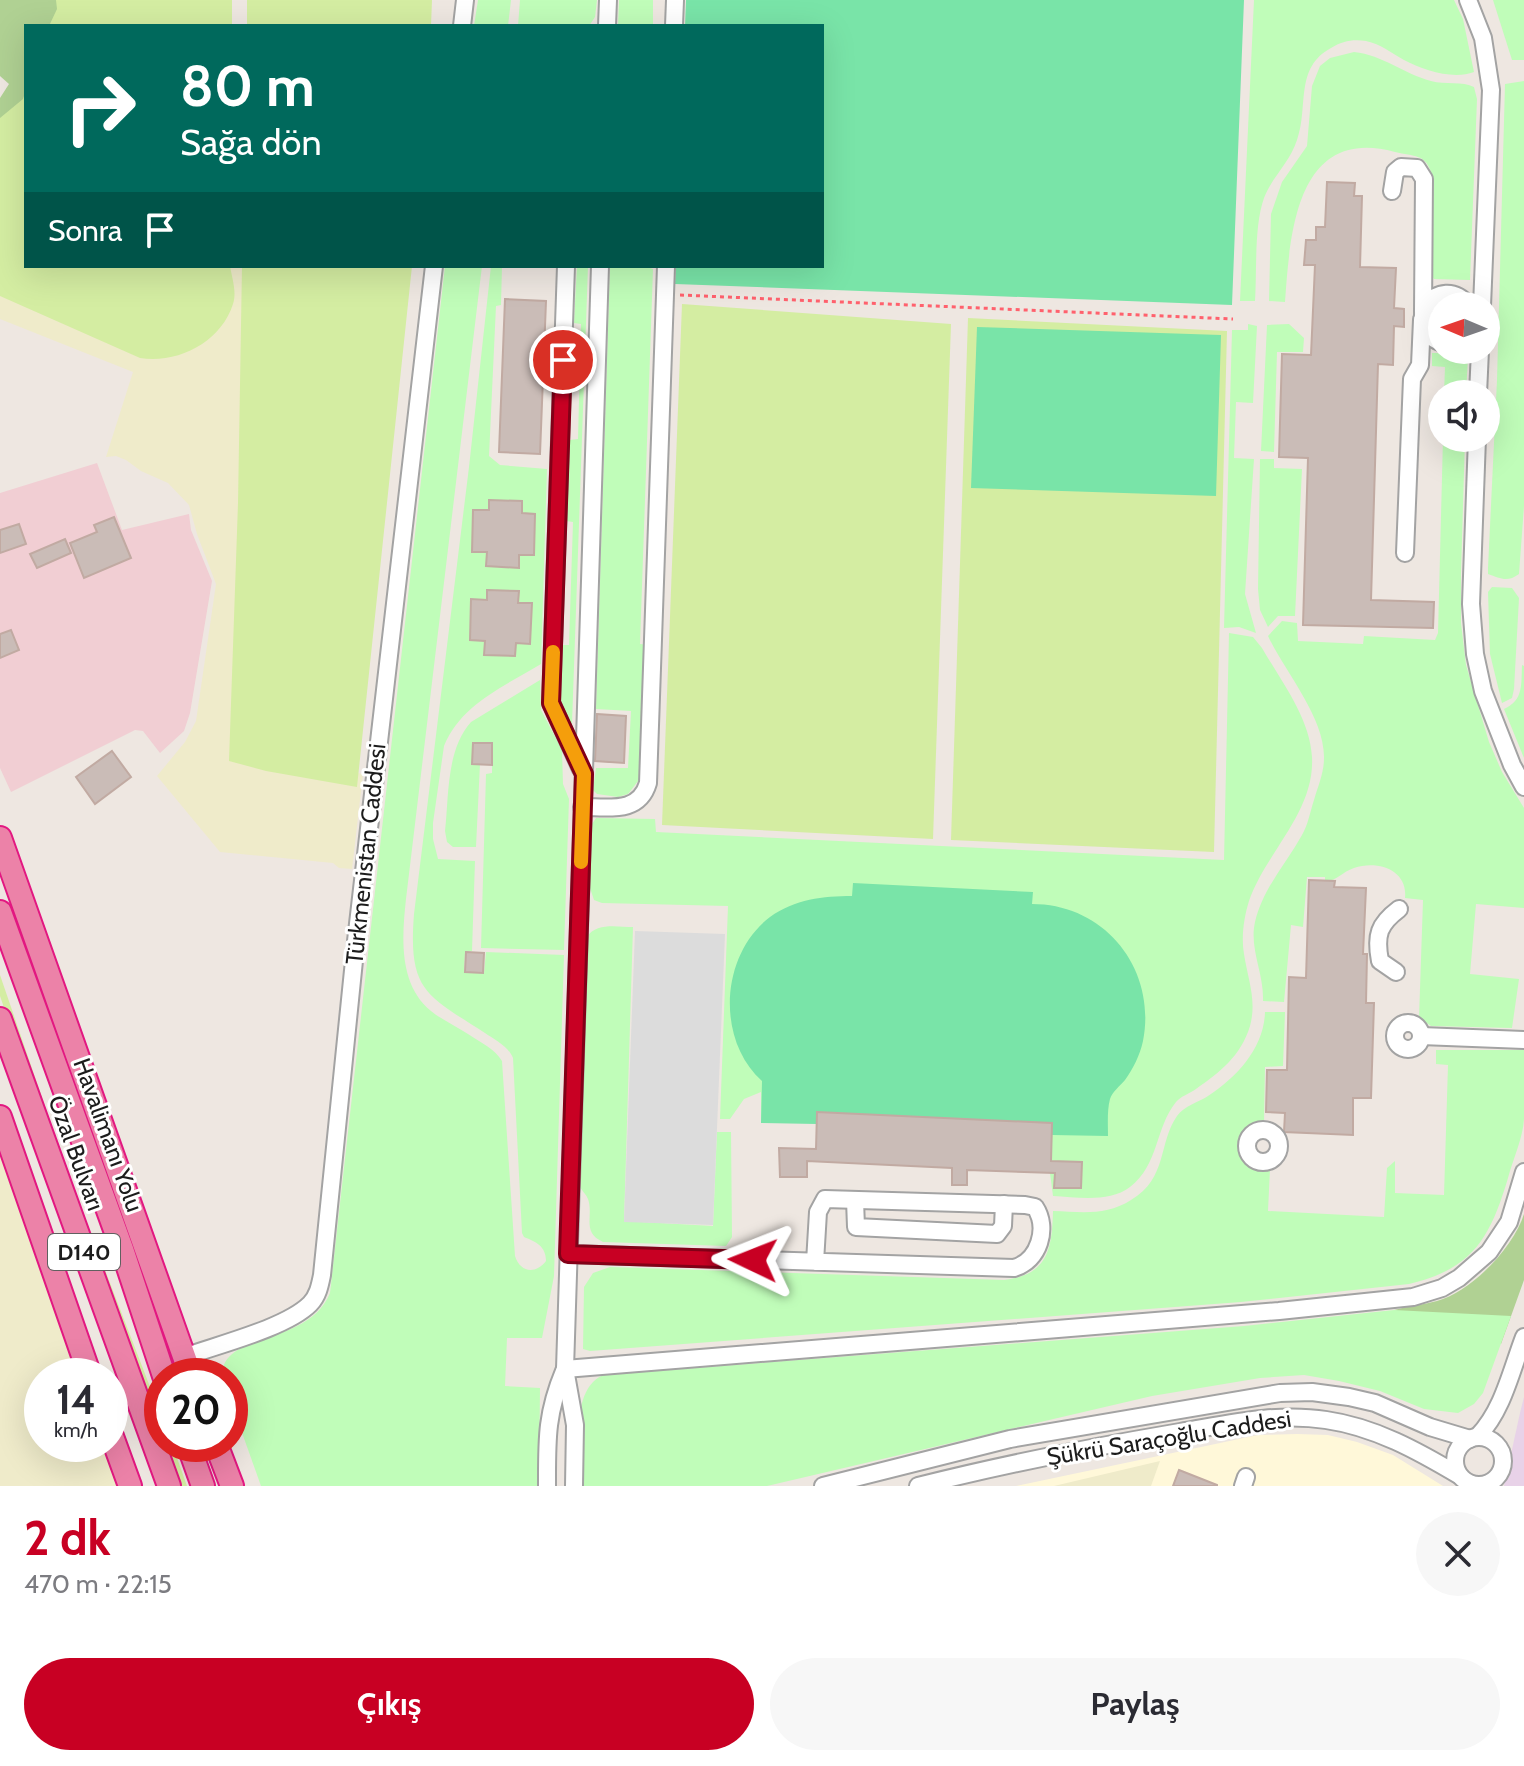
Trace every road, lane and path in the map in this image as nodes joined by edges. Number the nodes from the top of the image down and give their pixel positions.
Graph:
1 (465, 0) edge
2 (608, 0) edge
3 (675, 0) edge
4 (1468, 0) edge
5 (462, 24) edge
6 (607, 24) edge
7 (674, 24) edge
8 (1392, 191) dead end
9 (434, 268) edge
10 (566, 268) edge
11 (600, 268) edge
12 (666, 268) edge
13 (1483, 292) edge
14 (665, 295) junction
15 (1428, 306) edge
16 (1423, 316) junction
17 (1233, 319) dead end
18 (1428, 335) edge
19 (1476, 452) edge
20 (1405, 553) dead end
21 (584, 774) junction
22 (1524, 787) edge
23 (582, 807) junction
24 (0, 838) edge
25 (1399, 909) dead end
26 (0, 912) edge
27 (1396, 972) dead end
28 (0, 1019) edge
29 (1421, 1036) dead end
30 (1524, 1040) edge
31 (0, 1117) edge
32 (1524, 1172) edge
33 (855, 1200) junction
34 (1004, 1204) junction
35 (568, 1254) junction
36 (815, 1262) junction
37 (1524, 1337) edge
38 (84, 1358) edge
39 (158, 1358) edge
40 (185, 1358) edge
41 (205, 1358) edge
42 (565, 1369) junction
43 (1474, 1438) junction
44 (121, 1462) edge
45 (194, 1462) edge
46 (223, 1462) edge
47 (1460, 1476) junction
48 (130, 1486) edge
49 (169, 1486) edge
50 (203, 1486) edge
51 (232, 1486) edge
52 (547, 1486) edge
53 (574, 1486) edge
54 (823, 1486) edge
55 (918, 1486) edge
56 (1486, 1486) edge

1 - 5 street
2 - 6 street
3 - 7 street
4 - 13 street
8 - 16 street
9 - 41 street, Türkmenistan Caddesi
10 - 21 street
11 - 21 street
12 - 14 street
14 - 17 path
14 - 23 street
15 - 16 street
16 - 18 street
16 - 20 street
19 - 22 street
21 - 23 street
23 - 35 street
24 - 40 highway
25 - 27 street
26 - 39 highway, Havalimanı Yolu / D140
28 - 49 highway, Özal Bulvarı / D140
29 - 30 street
31 - 38 highway
32 - 42 street
33 - 34 street
33 - 34 street
33 - 36 street
34 - 36 street
35 - 36 street
35 - 42 street
37 - 43 street
42 - 52 street
42 - 53 street
43 - 47 street
43 - 54 street
43 - 56 street, Şükrü Saraçoğlu Caddesi
44 - 48 highway
45 - 50 highway
46 - 51 highway
47 - 55 street, Şükrü Saraçoğlu Caddesi
47 - 56 street, Şükrü Saraçoğlu Caddesi

